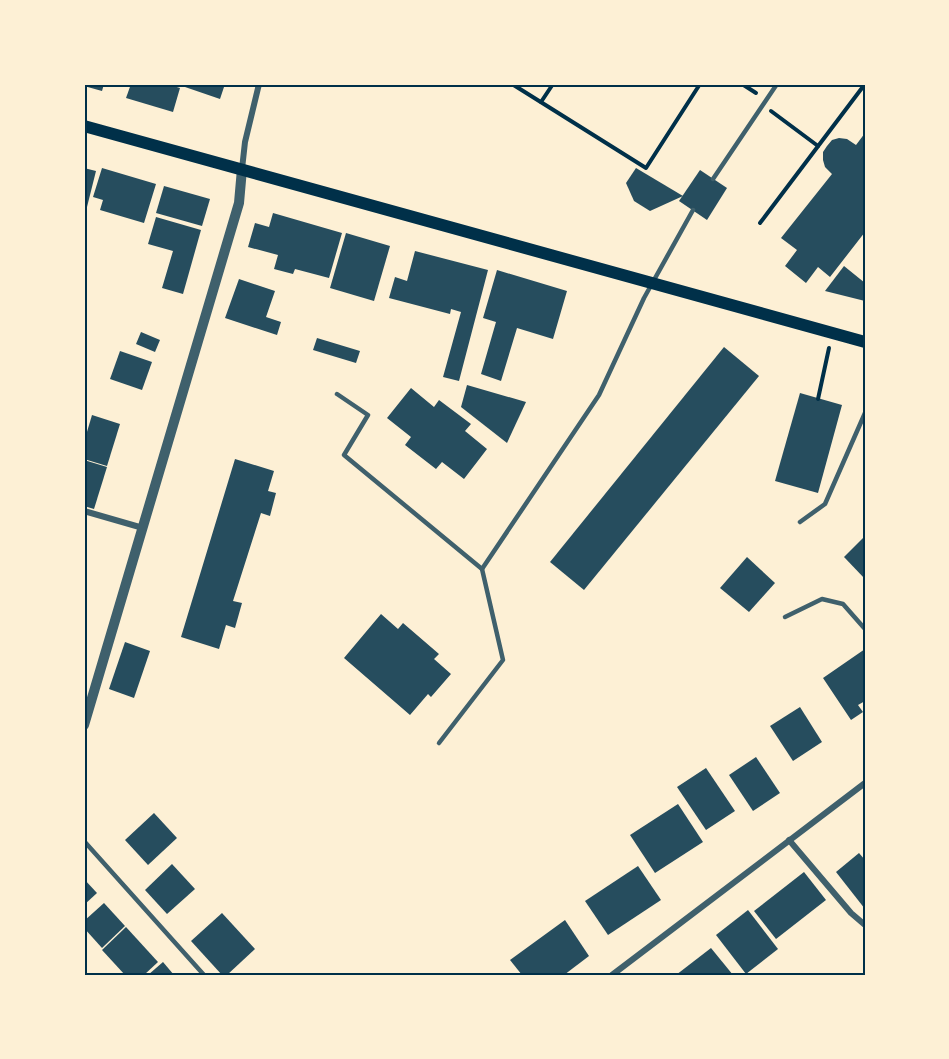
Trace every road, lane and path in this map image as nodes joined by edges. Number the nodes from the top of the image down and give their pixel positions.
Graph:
1 (260, 84) edge
2 (512, 84) edge
3 (553, 84) edge
4 (700, 84) edge
5 (777, 84) edge
6 (865, 84) edge
7 (541, 102) junction
8 (763, 105) junction
9 (84, 126) edge
10 (818, 146) junction
11 (242, 169) junction
12 (713, 179) dead end
13 (693, 210) dead end
14 (760, 223) dead end
15 (653, 283) junction
16 (833, 333) junction
17 (865, 342) edge
18 (337, 394) dead end
19 (818, 399) dead end
20 (865, 413) edge
21 (84, 511) edge
22 (800, 522) dead end
23 (143, 528) junction
24 (482, 569) junction
25 (785, 617) dead end
26 (865, 628) edge
27 (84, 725) edge
28 (440, 743) dead end
29 (865, 783) edge
30 (789, 840) junction
31 (84, 841) edge
32 (865, 925) edge
33 (204, 975) edge
34 (612, 975) edge

1 - 11 street
2 - 7 path
3 - 7 path
4 - 7 path
5 - 8 lane
6 - 10 path
8 - 10 path
8 - 12 lane
9 - 11 main road
10 - 14 path
11 - 15 main road
11 - 23 street
13 - 15 lane
15 - 16 main road
15 - 24 lane
16 - 17 main road
16 - 19 path
18 - 24 lane
20 - 22 lane
21 - 23 street
23 - 27 street
24 - 28 lane
25 - 26 lane
29 - 30 street
30 - 32 street
30 - 34 street
31 - 33 lane

